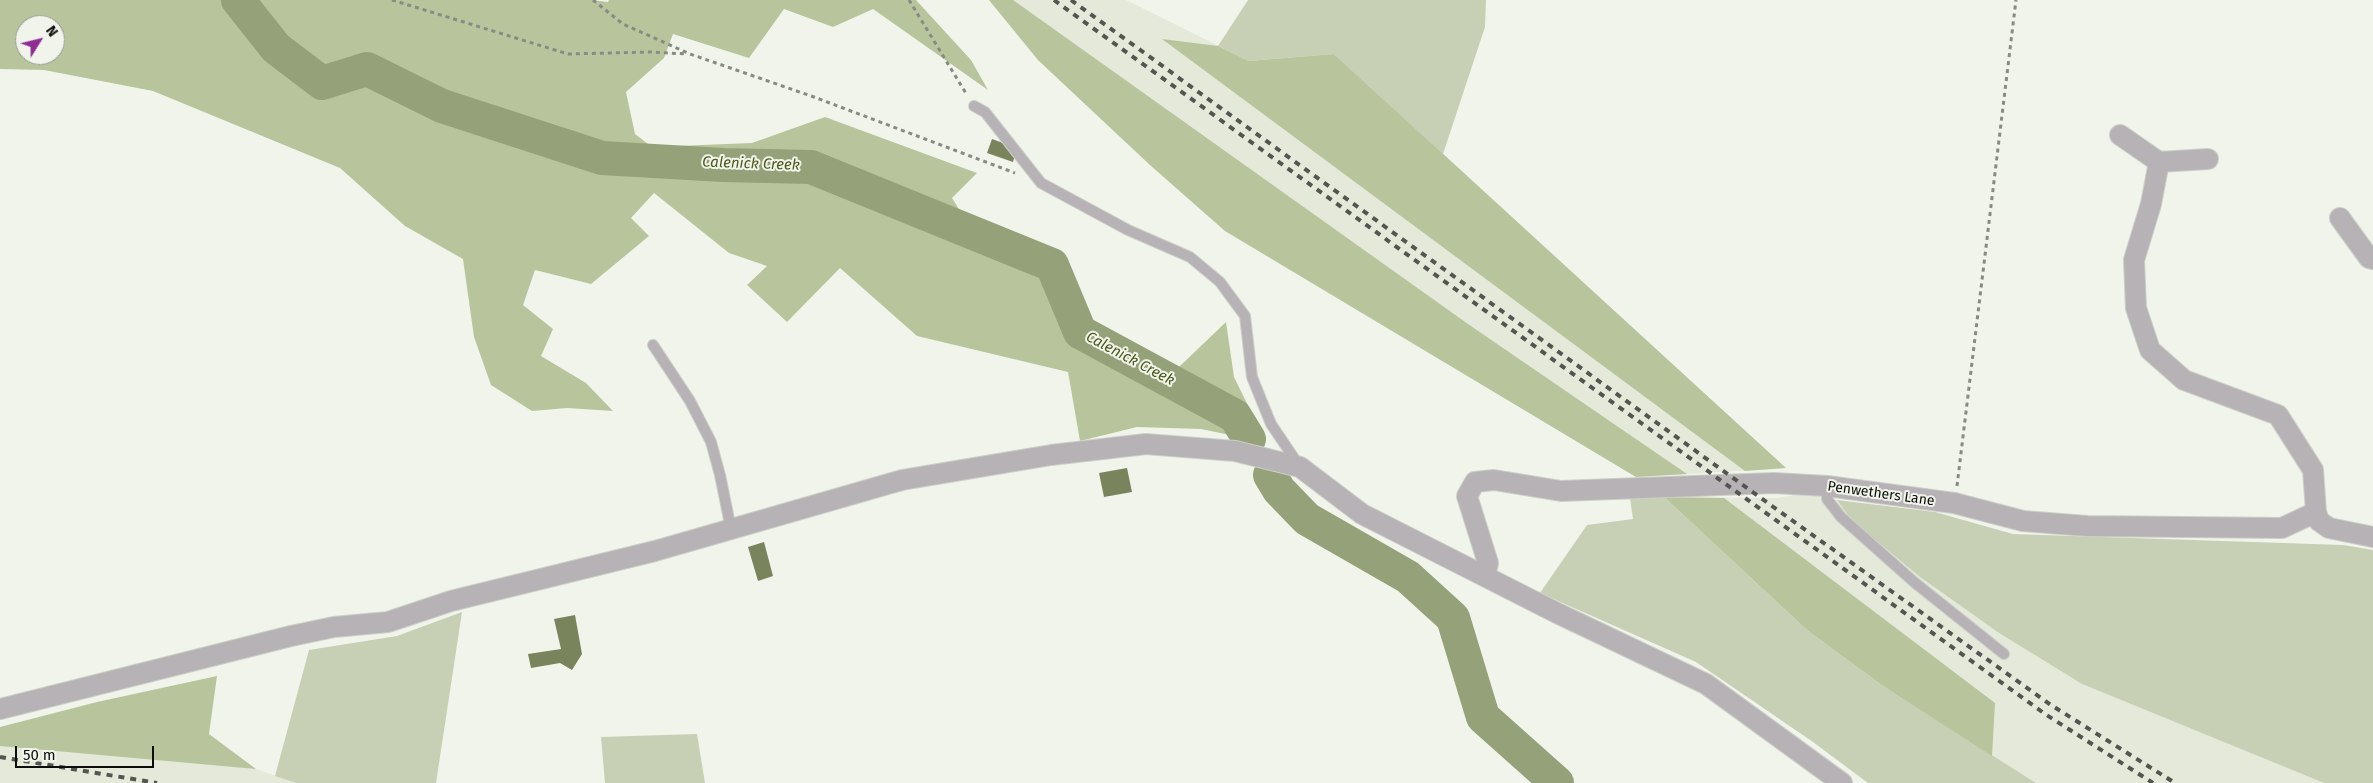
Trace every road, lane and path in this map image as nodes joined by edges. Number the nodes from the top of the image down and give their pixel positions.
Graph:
1 (392, 0) edge
2 (594, 0) edge
3 (909, 0) edge
4 (2016, 0) edge
5 (690, 54) junction
6 (974, 106) joint
7 (2120, 135) dead end
8 (2208, 159) dead end
9 (2160, 162) junction
10 (1041, 183) junction
11 (2340, 218) dead end
12 (2373, 260) edge
13 (653, 345) dead end
14 (1300, 467) junction
15 (1826, 486) junction
16 (1954, 504) junction
17 (2316, 512) junction
18 (731, 529) junction
19 (2373, 537) edge
20 (1485, 576) junction
21 (2004, 654) dead end
22 (0, 709) edge
23 (1842, 783) edge

1 - 5 path
2 - 5 path
3 - 6 path
4 - 16 path
5 - 10 path
6 - 10 lane
7 - 9 street
8 - 9 street
9 - 17 street
10 - 14 lane
11 - 12 street
13 - 18 lane
14 - 18 street
14 - 20 street
15 - 16 street, Penwethers Lane
15 - 20 street, Penwethers Lane
15 - 21 lane
16 - 17 street, Penwethers Lane
17 - 19 street
18 - 22 street
20 - 23 street

